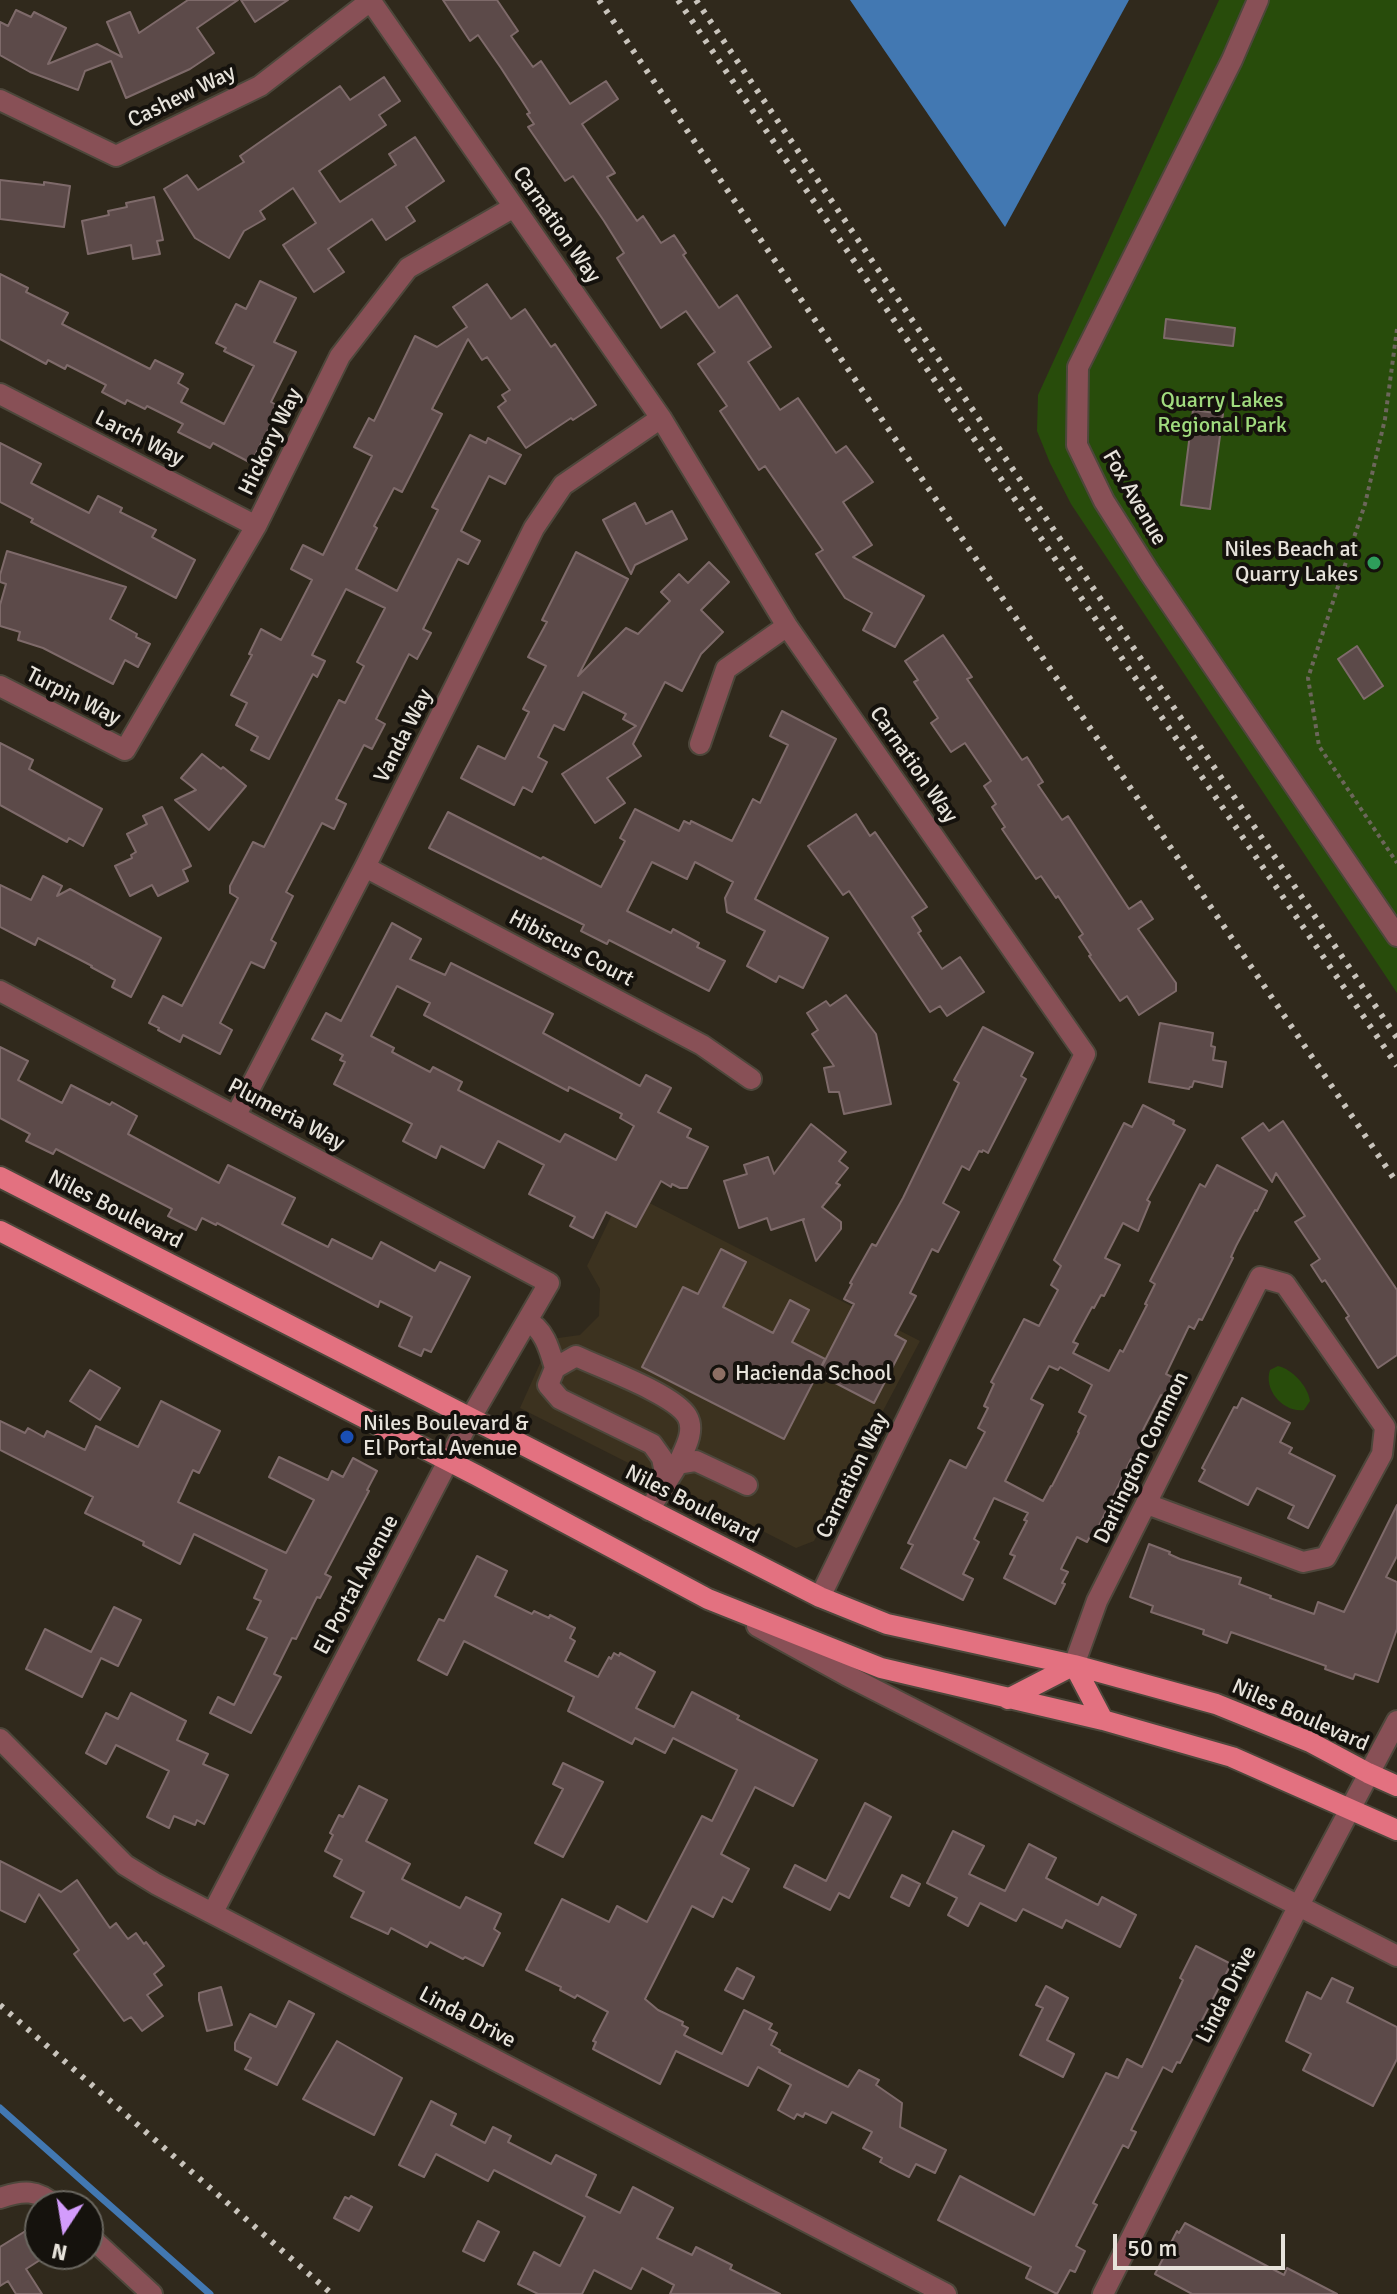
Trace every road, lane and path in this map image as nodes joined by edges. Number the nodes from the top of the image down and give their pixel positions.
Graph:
1 (1258, 0) edge
2 (370, 1) edge
3 (0, 100) edge
4 (514, 207) junction
5 (1397, 329) edge
6 (0, 394) edge
7 (661, 418) junction
8 (256, 526) junction
9 (787, 626) junction
10 (0, 686) edge
11 (700, 744) dead end
12 (125, 750) joint
13 (1397, 863) edge
14 (365, 867) junction
15 (1397, 936) edge
16 (0, 991) edge
17 (751, 1079) dead end
18 (236, 1115) junction
19 (0, 1177) edge
20 (0, 1231) edge
21 (549, 1283) joint
22 (527, 1321) junction
23 (555, 1368) junction
24 (470, 1419) junction
25 (448, 1461) junction
26 (678, 1464) junction
27 (667, 1483) junction
28 (747, 1485) dead end
29 (1147, 1504) junction
30 (649, 1510) junction
31 (820, 1597) junction
32 (708, 1599) junction
33 (1074, 1665) junction
34 (1008, 1699) junction
35 (1103, 1720) junction
36 (1397, 1721) edge
37 (0, 1739) edge
38 (1368, 1773) junction
39 (1397, 1786) edge
40 (1350, 1809) junction
41 (1397, 1830) edge
42 (1298, 1907) junction
43 (213, 1912) junction
44 (1397, 1956) edge
45 (104, 2250) edge
46 (152, 2294) edge
47 (946, 2294) edge
48 (1103, 2294) edge

1 - 15 street, Fox Avenue
2 - 3 street, Cashew Way
2 - 4 street, Carnation Way
4 - 7 street, Carnation Way
4 - 8 street, Hickory Way
5 - 13 path
6 - 8 street, Larch Way
7 - 9 street, Carnation Way
7 - 14 street, Vanda Way
8 - 12 street, Hickory Way
9 - 11 street
9 - 31 street, Carnation Way
10 - 12 street, Turpin Way
14 - 17 street, Hibiscus Court
14 - 18 street, Vanda Way
16 - 18 street, Plumeria Way
18 - 21 street, Plumeria Way
19 - 24 main road, Niles Boulevard
20 - 25 main road
21 - 22 street, El Portal Avenue
22 - 23 street
22 - 24 street, El Portal Avenue
23 - 26 street
23 - 27 street
24 - 25 street, El Portal Avenue
24 - 30 main road, Niles Boulevard
25 - 32 main road
25 - 43 street, El Portal Avenue
26 - 27 street
26 - 28 street
27 - 30 street
29 - 29 street, Darlington Common
29 - 33 street, Darlington Common
30 - 31 main road, Niles Boulevard
31 - 33 main road, Niles Boulevard
32 - 34 main road
32 - 42 street
33 - 34 main road
33 - 35 main road
33 - 38 main road, Niles Boulevard
34 - 35 main road
35 - 40 main road
36 - 38 street, Linda Drive
37 - 43 street, Linda Drive
38 - 39 main road, Niles Boulevard
38 - 40 street, Linda Drive
40 - 41 main road
40 - 42 street, Linda Drive
42 - 44 street
42 - 48 street, Linda Drive
43 - 47 street, Linda Drive
45 - 46 street

